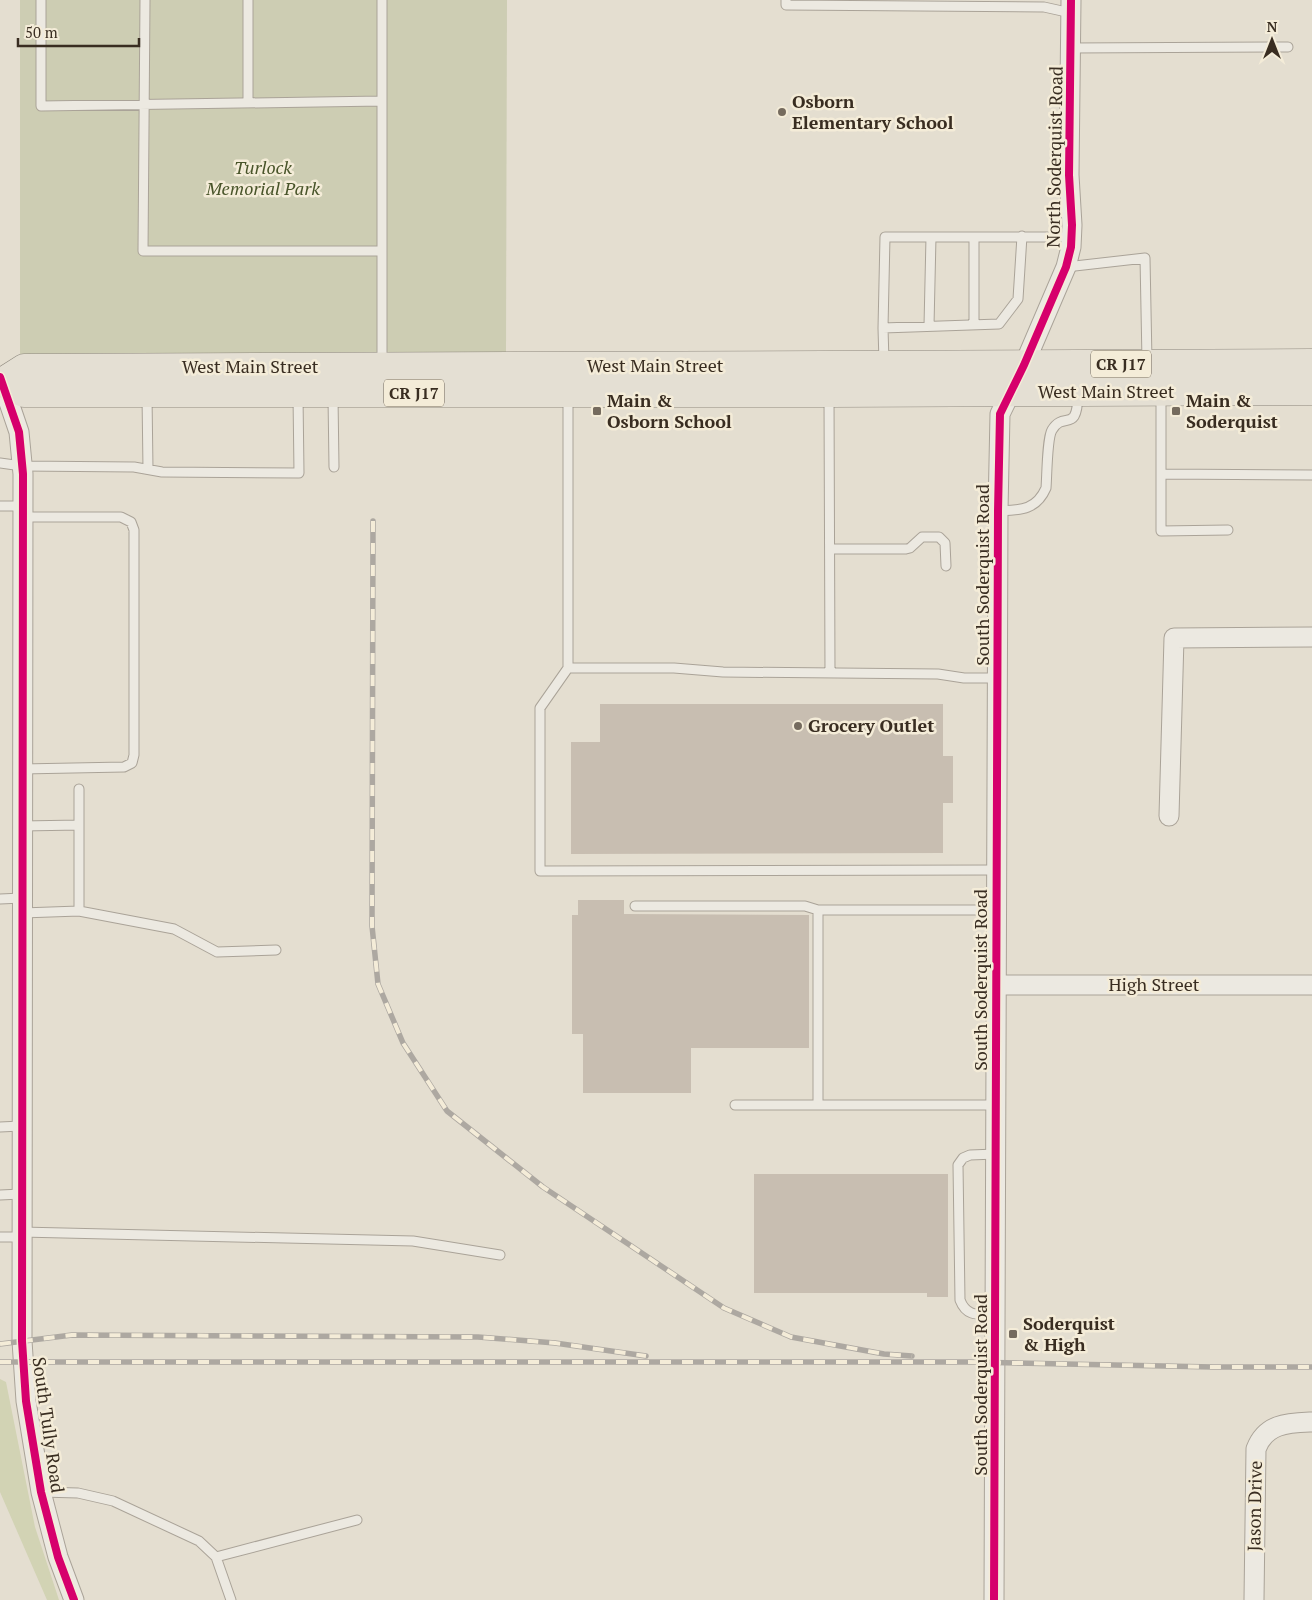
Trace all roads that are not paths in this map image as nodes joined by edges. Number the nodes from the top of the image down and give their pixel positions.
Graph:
1 (42, 0) edge
2 (145, 0) edge
3 (248, 0) edge
4 (382, 0) edge
5 (786, 0) edge
6 (823, 2) edge
7 (1071, 7) edge
8 (1288, 47) dead end
9 (1071, 48) junction
10 (382, 101) junction
11 (248, 103) junction
12 (144, 104) junction
13 (1022, 236) junction
14 (931, 237) junction
15 (974, 237) junction
16 (1072, 237) junction
17 (382, 251) junction
18 (1066, 267) junction
19 (974, 325) junction
20 (929, 326) junction
21 (883, 328) junction
22 (1312, 363) edge
23 (1147, 364) junction
24 (884, 365) junction
25 (1024, 365) junction
26 (382, 366) junction
27 (333, 380) junction
28 (1, 382) edge
29 (1312, 391) edge
30 (1011, 392) junction
31 (1078, 392) junction
32 (1161, 392) junction
33 (298, 393) junction
34 (568, 393) junction
35 (829, 393) junction
36 (147, 394) junction
37 (0, 463) edge
38 (22, 466) junction
39 (334, 467) dead end
40 (148, 469) junction
41 (1161, 474) junction
42 (1312, 474) edge
43 (0, 506) edge
44 (23, 511) junction
45 (998, 511) junction
46 (1228, 530) dead end
47 (830, 549) junction
48 (946, 566) dead end
49 (1312, 637) edge
50 (568, 668) junction
51 (830, 673) junction
52 (997, 678) junction
53 (22, 769) junction
54 (80, 789) dead end
55 (1169, 816) dead end
56 (79, 825) junction
57 (22, 826) junction
58 (996, 870) junction
59 (0, 898) edge
60 (22, 906) junction
61 (635, 906) dead end
62 (818, 910) junction
63 (996, 910) junction
64 (79, 911) junction
65 (276, 950) dead end
66 (996, 984) junction
67 (1312, 984) edge
68 (735, 1104) dead end
69 (818, 1104) junction
70 (996, 1105) junction
71 (21, 1126) junction
72 (0, 1127) edge
73 (996, 1154) junction
74 (21, 1194) junction
75 (0, 1195) edge
76 (21, 1235) junction
77 (0, 1237) edge
78 (500, 1255) dead end
79 (996, 1314) junction
80 (1312, 1422) edge
81 (41, 1492) junction
82 (357, 1520) dead end
83 (216, 1557) junction
84 (74, 1600) edge
85 (231, 1600) edge
86 (994, 1600) edge
87 (1254, 1600) edge

1 - 12 lane
2 - 12 lane
3 - 11 lane
4 - 10 lane
5 - 6 lane
6 - 7 lane
7 - 9 street, North Soderquist Road
8 - 9 lane
9 - 16 street, North Soderquist Road
10 - 11 lane
10 - 17 lane
11 - 12 lane
12 - 17 lane
13 - 15 lane
13 - 16 lane
13 - 19 lane
14 - 15 lane
14 - 20 lane
14 - 21 lane
15 - 19 lane
16 - 18 street, North Soderquist Road
17 - 26 lane
18 - 23 lane
18 - 25 street, North Soderquist Road
19 - 20 lane
20 - 21 lane
21 - 24 lane
22 - 23 main road, West Main Street / CR J17
23 - 25 main road, West Main Street / CR J17
24 - 25 main road, West Main Street / CR J17
24 - 26 main road, West Main Street / CR J17
25 - 30 street, South Soderquist Road
26 - 27 main road, West Main Street / CR J17
27 - 28 main road, West Main Street / CR J17
27 - 33 main road, West Main Street / CR J17
27 - 34 main road, West Main Street / CR J17
27 - 39 lane
28 - 36 main road, West Main Street / CR J17
28 - 38 street, South Tully Road
29 - 32 main road, West Main Street / CR J17
30 - 31 main road, West Main Street / CR J17
30 - 35 main road, West Main Street / CR J17
30 - 45 street, South Soderquist Road
31 - 32 main road, West Main Street / CR J17
31 - 45 lane
32 - 41 lane
33 - 36 main road, West Main Street / CR J17
33 - 40 lane
34 - 35 main road, West Main Street / CR J17
34 - 50 lane
35 - 47 lane
36 - 40 lane
37 - 38 lane
38 - 40 lane
38 - 44 street, South Tully Road
41 - 42 lane
41 - 46 lane
43 - 44 lane
44 - 53 street, South Tully Road
44 - 53 lane
45 - 52 street, South Soderquist Road
47 - 48 lane
47 - 51 lane
49 - 55 street
50 - 51 lane
50 - 58 lane
51 - 52 lane
52 - 58 street, South Soderquist Road
53 - 57 street, South Tully Road
54 - 56 lane
56 - 57 lane
56 - 64 lane
57 - 60 street, South Tully Road
58 - 63 street, South Soderquist Road
59 - 60 lane
60 - 64 lane
60 - 71 street, South Tully Road
61 - 62 lane
62 - 63 lane
62 - 69 lane
63 - 66 street, South Soderquist Road
64 - 65 lane
66 - 67 street, High Street
66 - 70 street, South Soderquist Road
68 - 69 lane
69 - 70 lane
70 - 73 street, South Soderquist Road
71 - 72 lane
71 - 74 street, South Tully Road
73 - 79 street, South Soderquist Road
73 - 79 lane
74 - 75 lane
74 - 76 street, South Tully Road
76 - 77 lane
76 - 78 lane
76 - 81 street, South Tully Road
79 - 86 street, South Soderquist Road
80 - 87 street, Jason Drive
81 - 83 lane
81 - 84 street, South Tully Road
82 - 83 lane
83 - 85 lane

